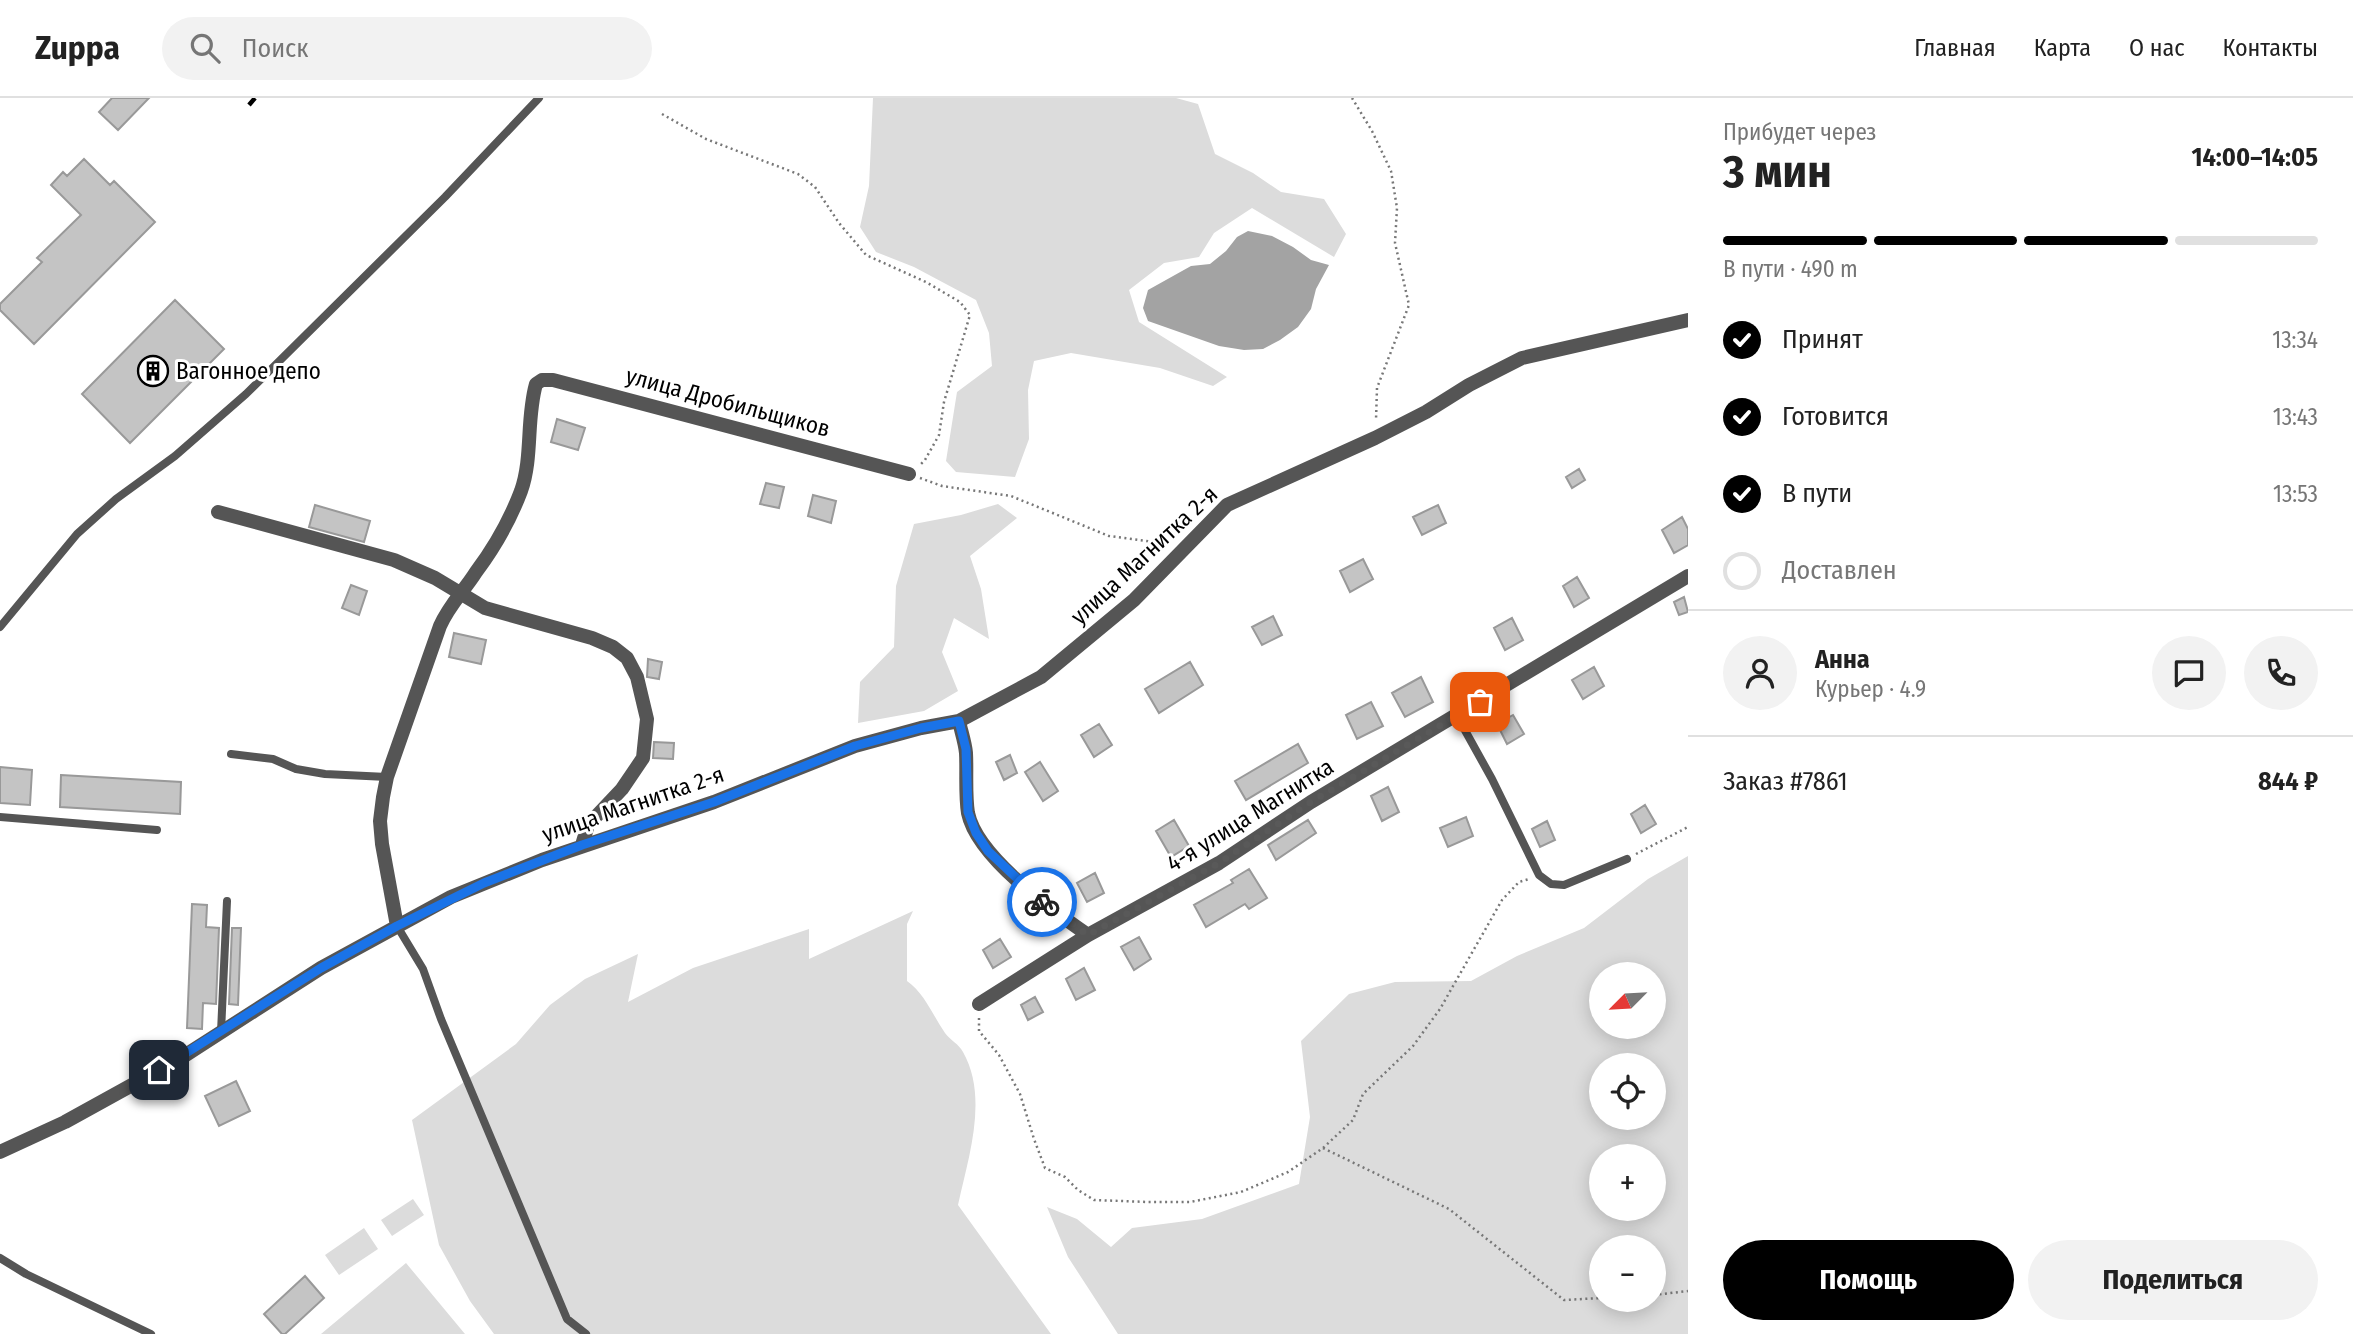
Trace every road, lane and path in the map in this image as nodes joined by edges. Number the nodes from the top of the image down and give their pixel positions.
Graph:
1 (539, 98) edge
2 (1352, 98) edge
3 (662, 114) dead end
4 (1688, 320) edge
5 (1375, 438) junction
6 (909, 474) junction
7 (218, 512) dead end
8 (1186, 547) junction
9 (1688, 576) edge
10 (460, 593) junction
11 (0, 627) edge
12 (1457, 716) junction
13 (959, 721) junction
14 (231, 754) dead end
15 (387, 777) junction
16 (0, 817) edge
17 (1688, 827) edge
18 (157, 830) dead end
19 (582, 845) junction
20 (1627, 859) joint
21 (1539, 875) junction
22 (227, 901) dead end
23 (397, 926) junction
24 (1088, 935) junction
25 (979, 1004) joint
26 (221, 1032) junction
27 (1322, 1148) junction
28 (0, 1152) edge
29 (0, 1258) edge
30 (1688, 1291) edge
31 (1666, 1294) edge
32 (1589, 1299) edge
33 (151, 1334) edge
34 (586, 1334) edge

1 - 11 lane
2 - 5 path
3 - 6 path
4 - 5 street, улица Магнитка 2-я
5 - 8 street, улица Магнитка 2-я
6 - 8 path
6 - 10 street, улица Дробильщиков
7 - 10 street
8 - 13 street, улица Магнитка 2-я
9 - 12 street, 4-я улица Магнитка
10 - 15 street
10 - 19 street
12 - 21 lane
12 - 24 street, 4-я улица Магнитка
13 - 19 street, улица Магнитка 2-я
13 - 24 street
14 - 15 lane
15 - 23 street
16 - 18 lane
17 - 20 path
19 - 23 street, улица Магнитка 2-я
20 - 21 lane
21 - 27 path
22 - 26 lane
23 - 26 street, улица Магнитка 2-я
23 - 34 lane
24 - 25 street, 4-я улица Магнитка
25 - 27 path
26 - 28 street, улица Магнитка 2-я
27 - 32 path
29 - 33 lane
30 - 31 path

